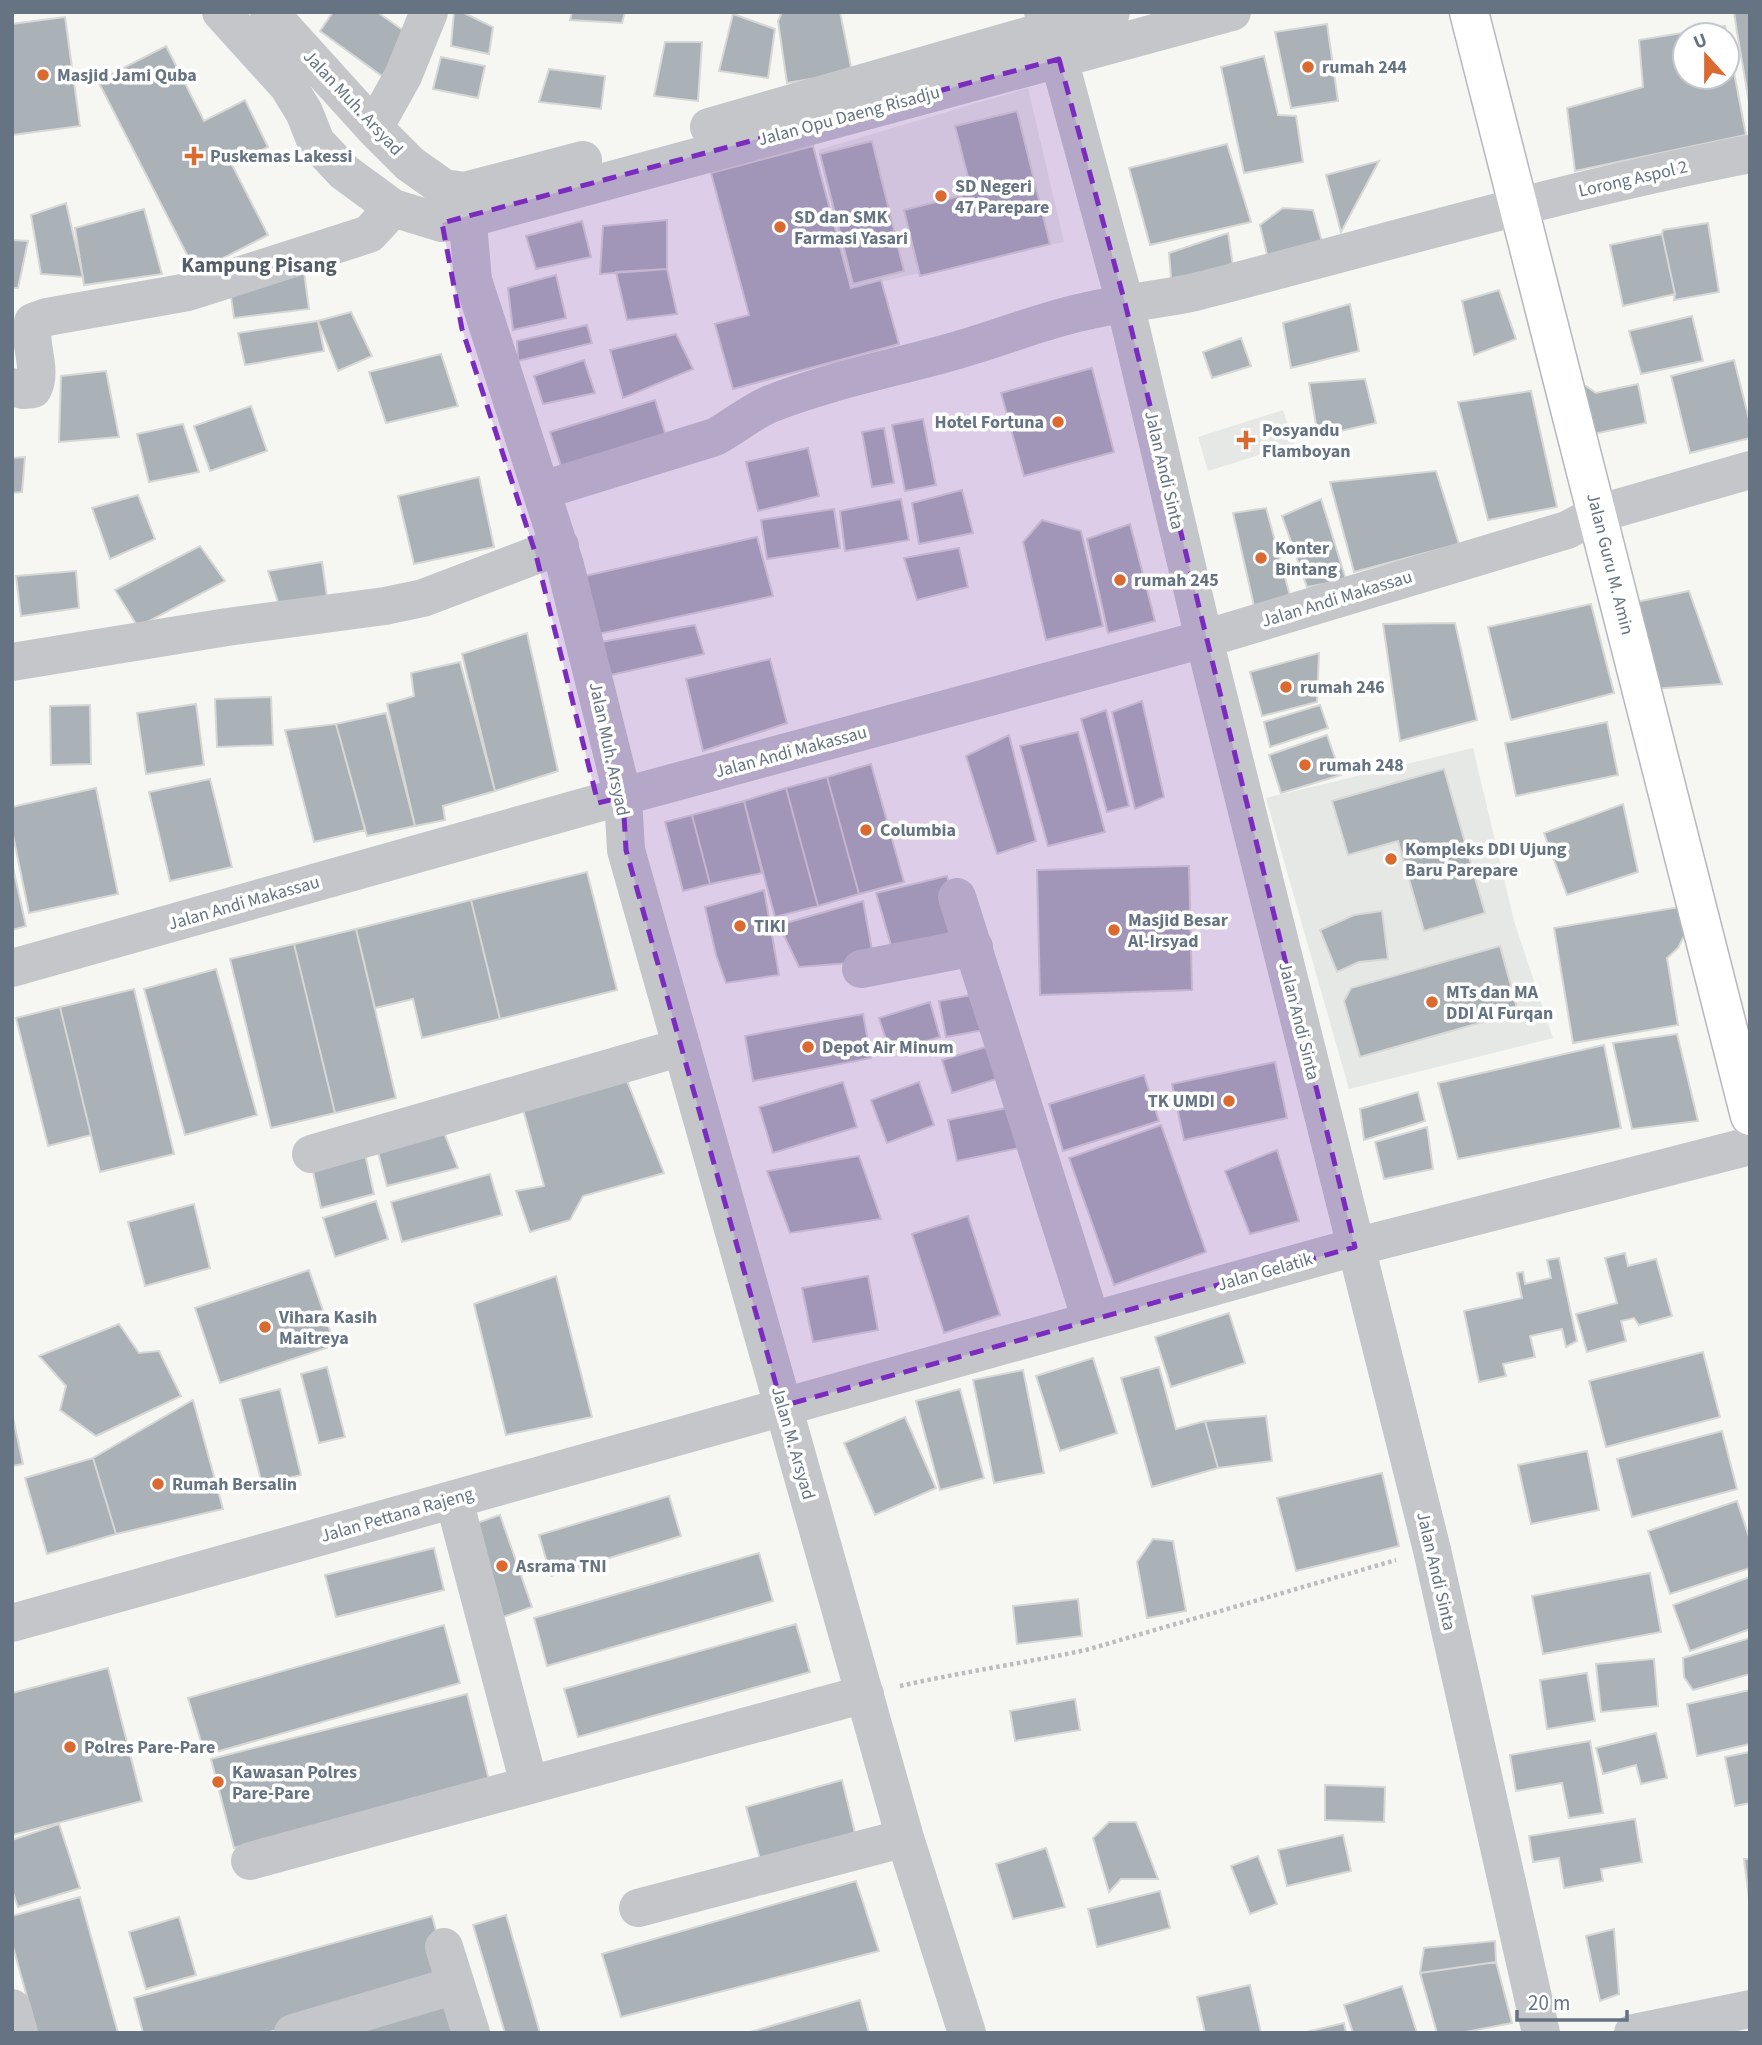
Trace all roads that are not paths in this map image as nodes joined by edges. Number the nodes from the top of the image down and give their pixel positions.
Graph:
1 (221, 12) edge
2 (269, 12) edge
3 (429, 12) edge
4 (1111, 12) edge
5 (1232, 12) edge
6 (1469, 12) edge
7 (1050, 33) edge
8 (374, 128) junction
9 (1750, 154) edge
10 (454, 205) junction
11 (1517, 207) junction
12 (393, 208) junction
13 (1125, 303) junction
14 (12, 387) edge
15 (1750, 470) edge
16 (543, 490) junction
17 (1750, 494) edge
18 (1589, 526) junction
19 (548, 551) junction
20 (1205, 639) junction
21 (12, 662) edge
22 (611, 800) junction
23 (626, 850) joint
24 (957, 897) dead end
25 (974, 947) junction
26 (12, 968) edge
27 (861, 969) dead end
28 (682, 1047) junction
29 (1750, 1116) edge
30 (1750, 1146) edge
31 (311, 1154) dead end
32 (1355, 1247) junction
33 (1091, 1321) junction
34 (782, 1406) junction
35 (454, 1500) junction
36 (12, 1623) edge
37 (865, 1694) junction
38 (529, 1784) junction
39 (905, 1838) junction
40 (250, 1861) dead end
41 (638, 1908) dead end
42 (444, 1947) dead end
43 (456, 1985) junction
44 (12, 2008) edge
45 (1750, 2009) edge
46 (19, 2033) edge
47 (293, 2033) edge
48 (471, 2033) edge
49 (967, 2033) edge
50 (1541, 2033) edge
51 (1633, 2033) edge

1 - 12 street, Jalan Muh. Arsyad
2 - 8 street, Jalan Muh. Arsyad
3 - 8 street
4 - 7 street, Jalan Opu Daeng Risadju
5 - 7 street, Jalan Opu Daeng Risadju
6 - 11 main road, Jalan Guru M. Amin
7 - 10 street, Jalan Opu Daeng Risadju
7 - 13 street, Jalan Andi Sinta
8 - 10 street, Jalan Muh. Arsyad
9 - 11 street, Lorong Aspol 2
10 - 12 street, Jalan Muh. Arsyad
10 - 16 street, Jalan Muh. Arsyad
10 - 19 street, Jalan Muh. Arsyad
11 - 13 street, Lorong Aspol 2
11 - 18 main road, Jalan Guru M. Amin
12 - 14 street
13 - 16 street, Lorong Aspol 2
13 - 20 street, Jalan Andi Sinta
15 - 18 street
16 - 19 street, Jalan Muh. Arsyad
17 - 18 street
18 - 20 street, Jalan Andi Makassau
18 - 29 main road, Jalan Guru M. Amin
19 - 21 street
19 - 22 street, Jalan Muh. Arsyad
20 - 22 street, Jalan Andi Makassau
20 - 32 street, Jalan Andi Sinta
22 - 23 street, Jalan Muh. Arsyad
22 - 26 street, Jalan Andi Makassau
23 - 28 street, Jalan M. Arsyad
24 - 25 street
25 - 27 street
25 - 33 street
28 - 31 street
28 - 34 street, Jalan M. Arsyad
30 - 32 street, Jalan Gelatik
32 - 33 street, Jalan Gelatik
32 - 50 street, Jalan Andi Sinta
33 - 34 street, Jalan Gelatik
34 - 35 street, Jalan Pettana Rajeng
34 - 37 street, Jalan M. Arsyad
35 - 36 street, Jalan Pettana Rajeng
35 - 38 street
37 - 38 street
37 - 39 street, Jalan M. Arsyad
38 - 40 street
39 - 41 street
39 - 49 street, Jalan M. Arsyad
42 - 43 street
43 - 47 street
43 - 48 street
44 - 46 street
45 - 51 street

